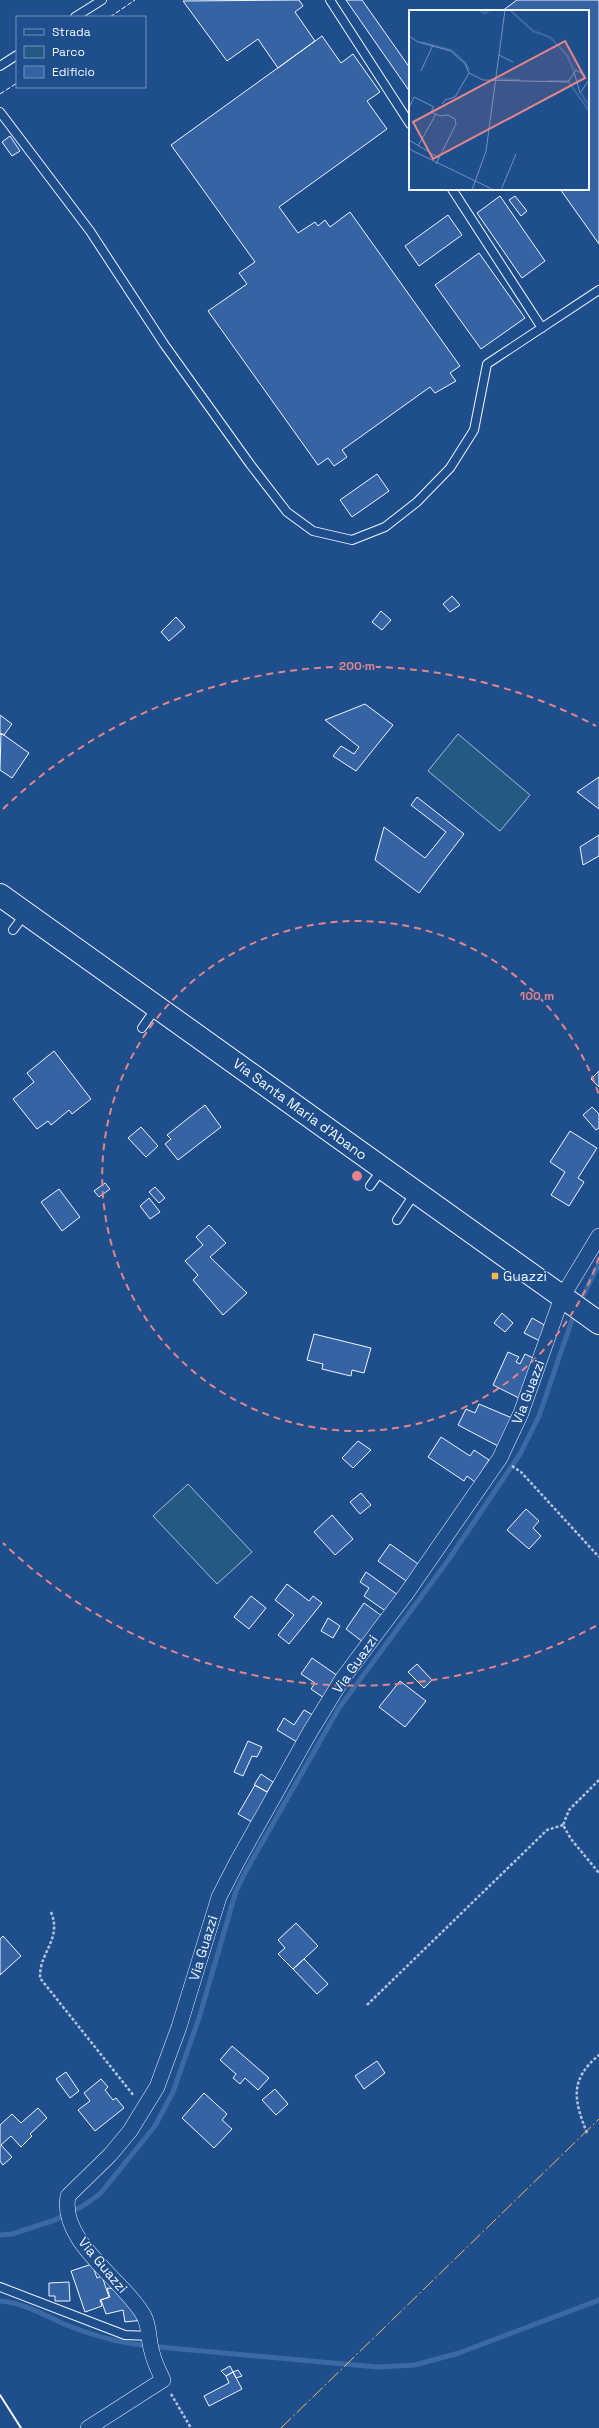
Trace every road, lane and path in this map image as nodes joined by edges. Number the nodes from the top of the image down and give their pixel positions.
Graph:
1 (102, 0) edge
2 (330, 0) edge
3 (78, 16) edge
4 (16, 56) edge
5 (0, 66) edge
6 (0, 112) edge
7 (409, 122) edge
8 (453, 190) edge
9 (599, 290) edge
10 (542, 328) junction
11 (0, 895) edge
12 (156, 1007) junction
13 (142, 1028) dead end
14 (383, 1168) junction
15 (370, 1186) dead end
16 (416, 1192) junction
17 (397, 1220) dead end
18 (599, 1236) edge
19 (579, 1309) edge
20 (521, 1472) dead end
21 (599, 1557) edge
22 (599, 1780) edge
23 (563, 1825) junction
24 (599, 1873) edge
25 (51, 1912) dead end
26 (367, 2005) dead end
27 (599, 2055) edge
28 (144, 2109) junction
29 (587, 2133) dead end
30 (0, 2287) edge
31 (150, 2336) junction
32 (163, 2380) junction
33 (88, 2428) edge
34 (191, 2428) edge

1 - 3 lane
2 - 7 lane
4 - 5 lane
6 - 10 lane
8 - 10 lane
9 - 10 lane
11 - 12 street, Via Santa Maria d'Abano
12 - 13 lane
12 - 14 street, Via Santa Maria d'Abano
14 - 15 lane
14 - 16 street, Via Santa Maria d'Abano
16 - 17 lane
16 - 19 street, Via Santa Maria d'Abano
18 - 19 street, Via Guazzi
19 - 28 street, Via Guazzi
20 - 21 path
22 - 23 path
23 - 24 path
23 - 26 path
25 - 28 path
27 - 29 path
28 - 31 street, Via Guazzi
30 - 31 lane
31 - 32 street, Via Guazzi
32 - 33 street
32 - 34 path

